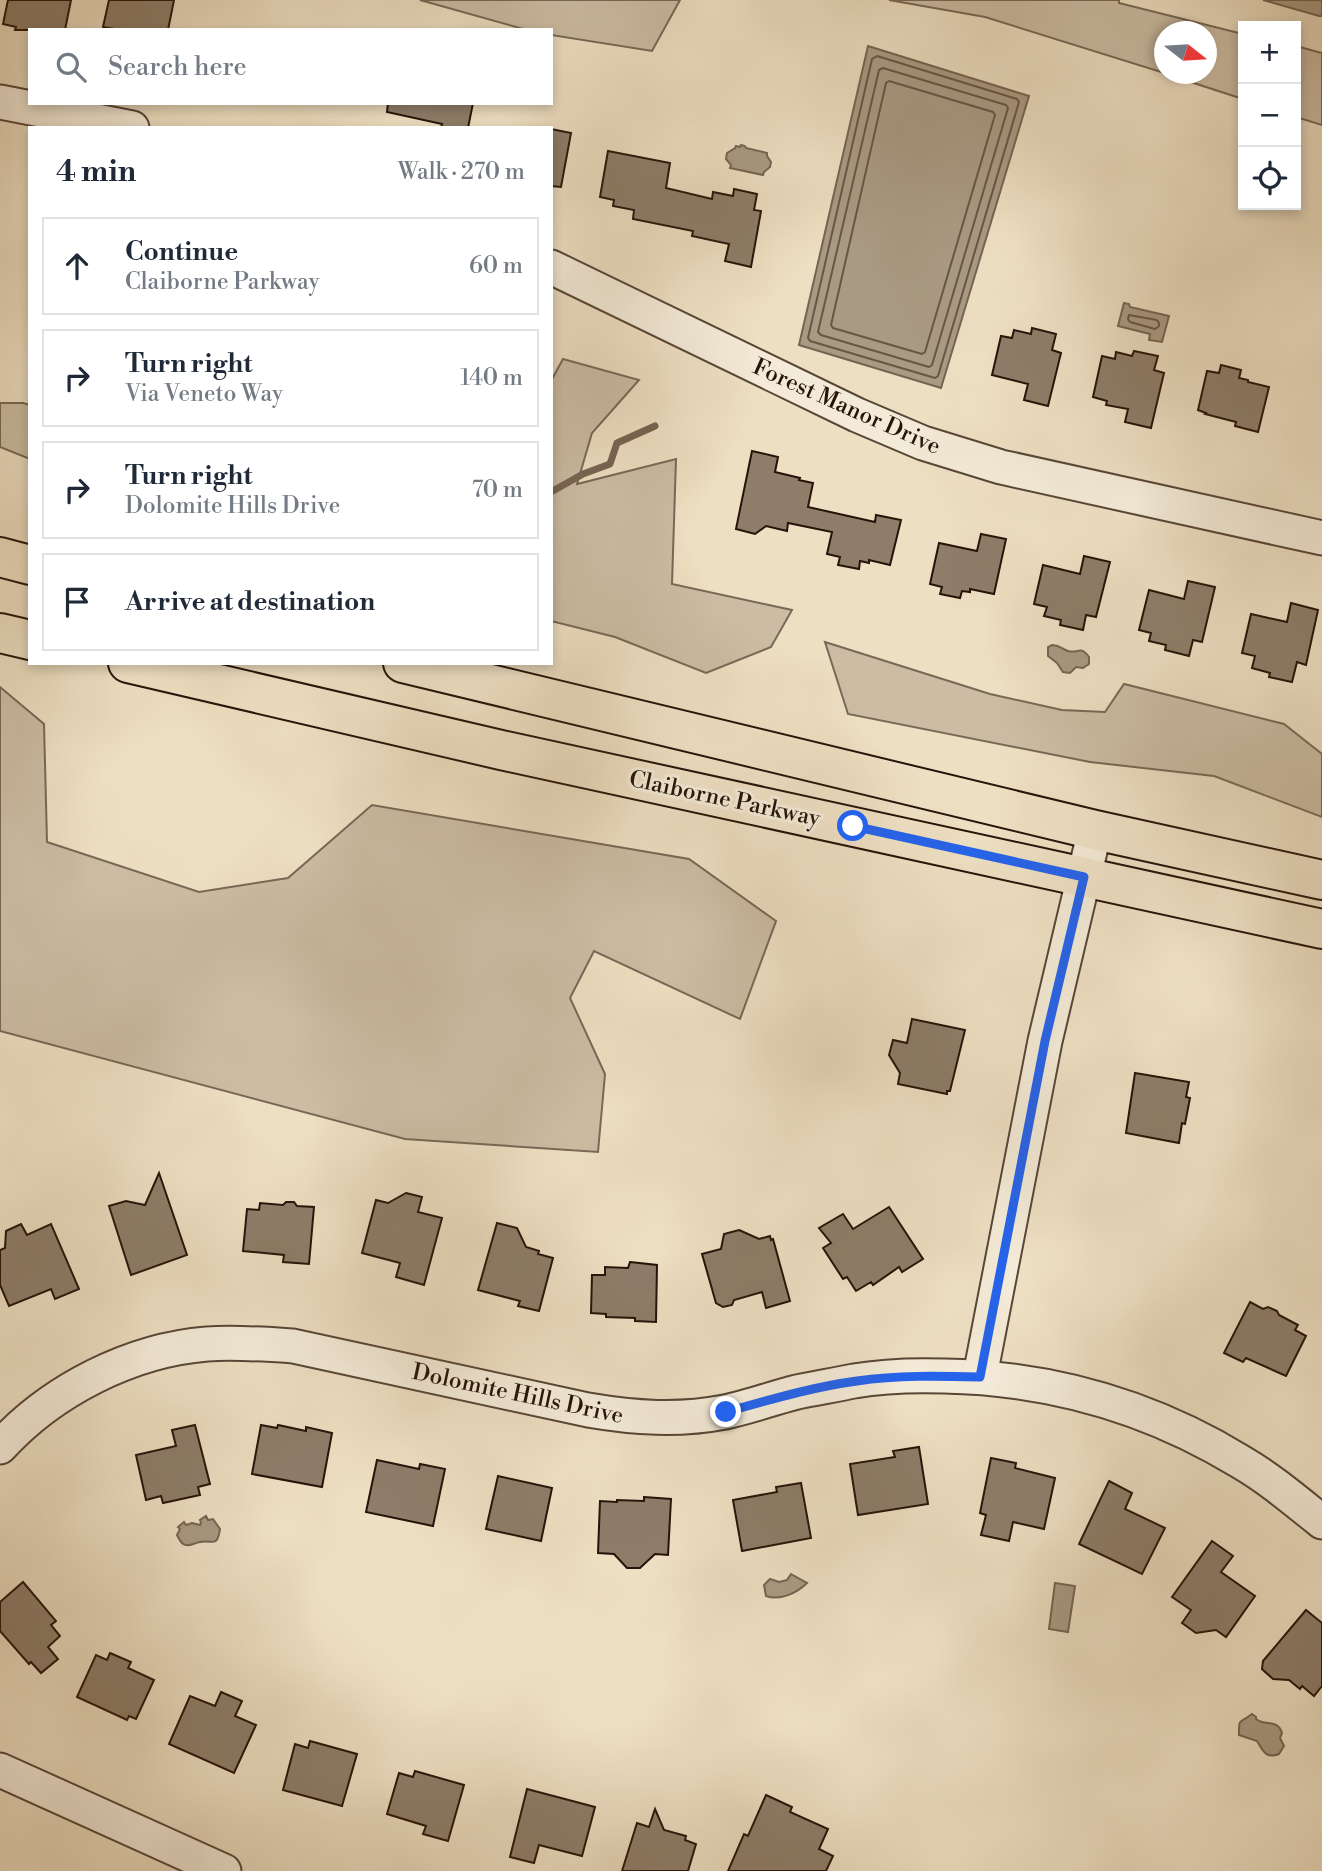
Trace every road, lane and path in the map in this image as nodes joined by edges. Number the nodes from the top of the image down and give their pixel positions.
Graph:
1 (0, 102) edge
2 (122, 126) edge
3 (553, 268) edge
4 (1322, 538) edge
5 (0, 557) edge
6 (28, 564) edge
7 (0, 634) edge
8 (28, 640) edge
9 (137, 665) edge
10 (411, 665) edge
11 (1095, 830) junction
12 (1084, 877) junction
13 (1322, 880) edge
14 (1322, 929) edge
15 (980, 1377) junction
16 (0, 1447) edge
17 (1322, 1522) edge
18 (0, 1770) edge
19 (182, 1862) edge
20 (224, 1871) edge

1 - 2 street
3 - 4 street, Forest Manor Drive
5 - 6 main road
7 - 8 main road
9 - 12 main road, Claiborne Parkway
10 - 11 main road
11 - 12 street
11 - 13 main road
12 - 14 main road, Claiborne Parkway
12 - 15 street
15 - 16 street, Dolomite Hills Drive
15 - 17 street, Dolomite Hills Drive
18 - 19 street
19 - 20 street

